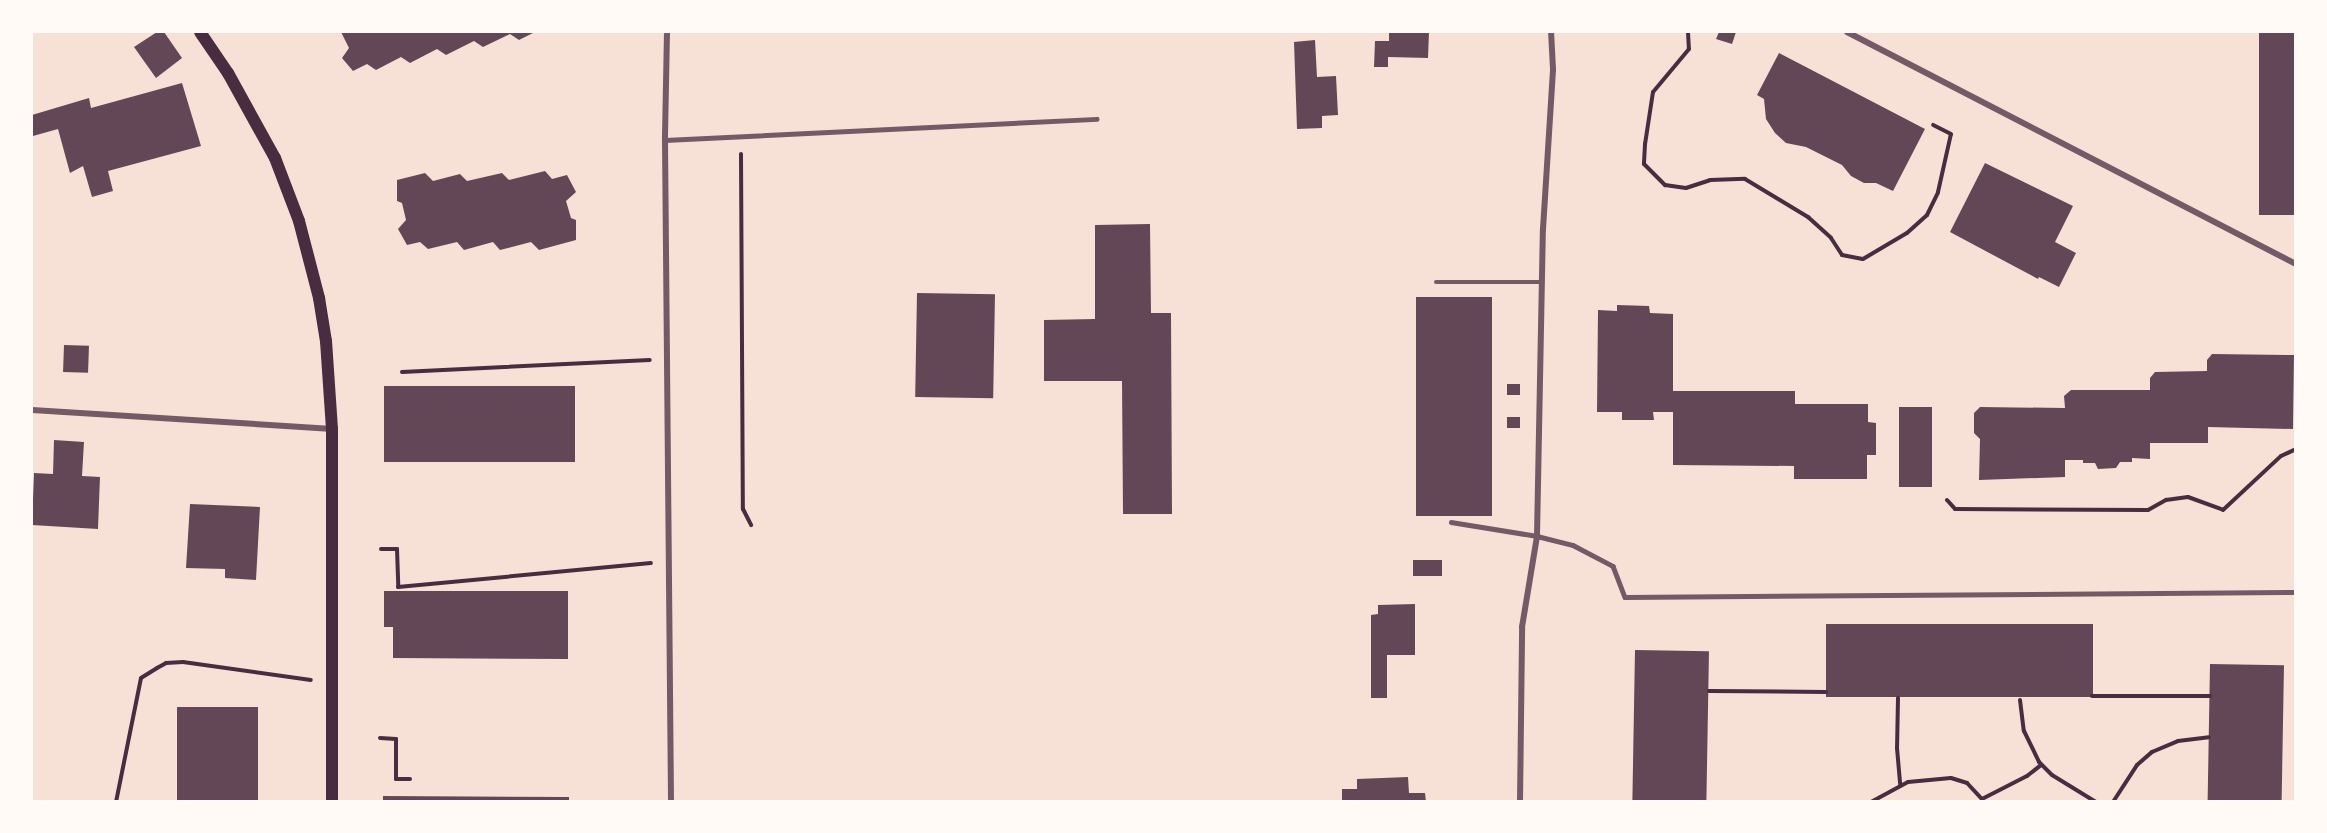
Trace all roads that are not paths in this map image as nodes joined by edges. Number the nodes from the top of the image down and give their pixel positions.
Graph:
1 (200, 32) edge
2 (667, 32) edge
3 (1551, 32) edge
4 (1847, 32) edge
5 (1096, 118) dead end
6 (665, 140) junction
7 (2295, 264) edge
8 (1436, 282) dead end
9 (1541, 282) junction
10 (32, 410) edge
11 (332, 429) junction
12 (1451, 522) dead end
13 (1537, 536) junction
14 (2295, 592) edge
15 (332, 801) edge
16 (671, 801) edge
17 (1520, 801) edge

1 - 11 main road
2 - 6 street
3 - 9 street
4 - 7 street
5 - 6 lane
6 - 16 street
8 - 9 lane
9 - 13 street
10 - 11 street
11 - 15 main road
12 - 13 lane
13 - 14 lane
13 - 17 street

